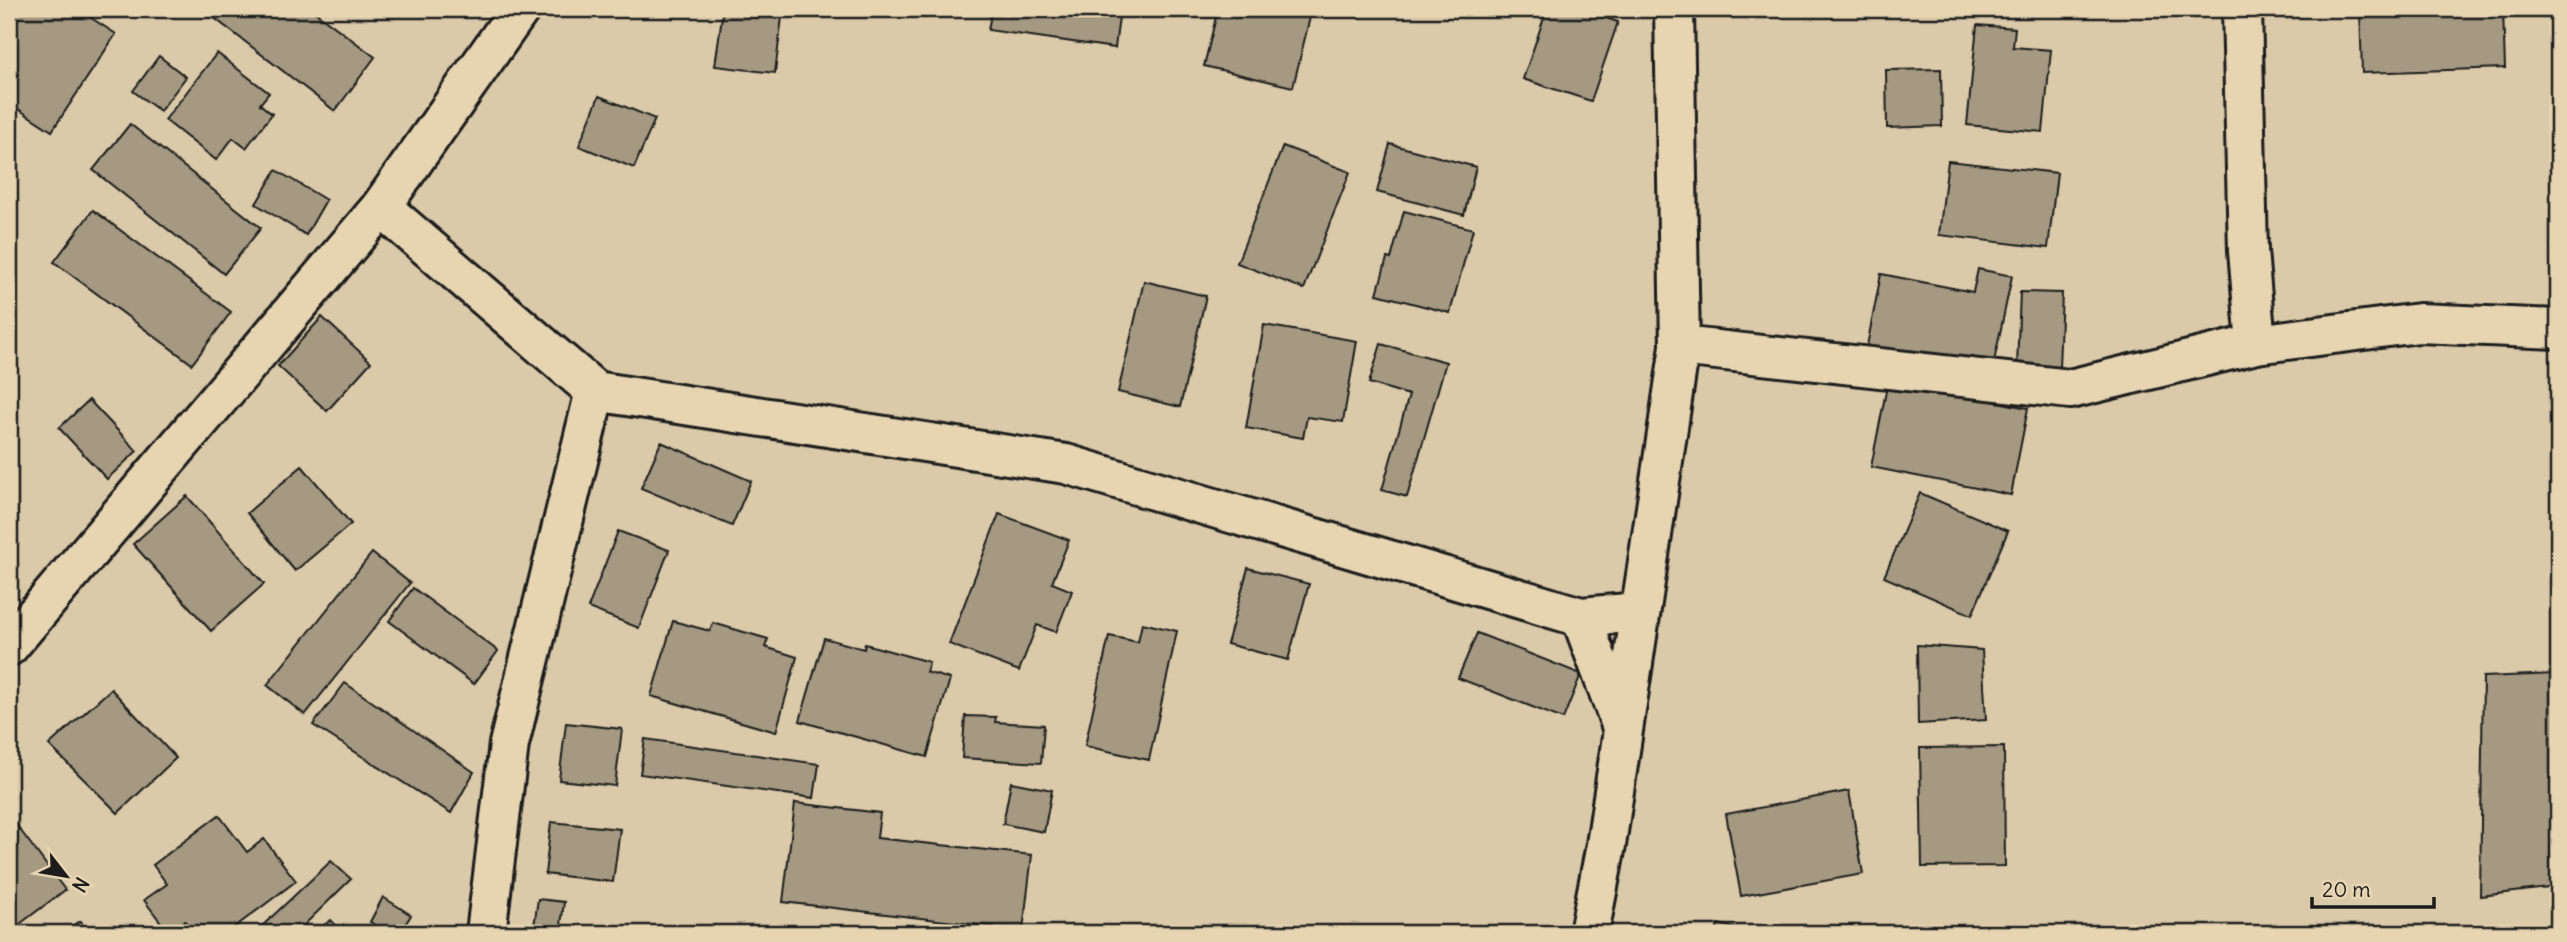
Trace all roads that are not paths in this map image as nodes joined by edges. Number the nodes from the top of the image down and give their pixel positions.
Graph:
1 (520, 9) edge
2 (1674, 9) edge
3 (2242, 9) edge
4 (380, 207) junction
5 (2558, 329) edge
6 (2256, 344) junction
7 (1680, 346) junction
8 (595, 391) junction
9 (1640, 612) junction
10 (1581, 617) junction
11 (9, 646) edge
12 (1623, 728) junction
13 (485, 933) edge
14 (1589, 933) edge

1 - 4 street
2 - 7 street
3 - 6 street
4 - 8 street
4 - 11 street
5 - 6 street
6 - 7 street
7 - 9 street
8 - 10 street
8 - 13 street
9 - 10 street
9 - 12 street
10 - 12 street
12 - 14 street

